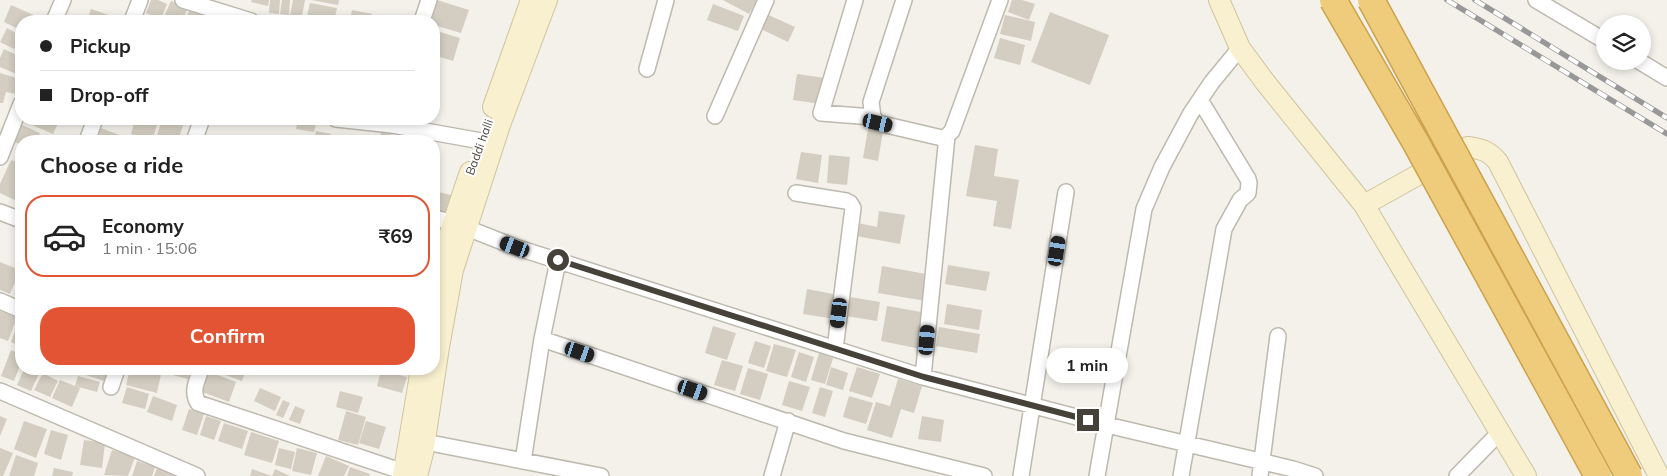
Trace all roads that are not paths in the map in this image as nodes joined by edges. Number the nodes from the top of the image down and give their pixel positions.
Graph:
1 (63, 0) edge
2 (140, 0) edge
3 (183, 0) edge
4 (429, 0) edge
5 (530, 0) edge
6 (547, 0) edge
7 (666, 0) edge
8 (766, 0) edge
9 (855, 0) edge
10 (904, 0) edge
11 (1000, 0) edge
12 (1219, 0) edge
13 (1333, 0) edge
14 (1370, 0) edge
15 (1536, 0) edge
16 (57, 15) edge
17 (134, 15) edge
18 (232, 15) edge
19 (424, 15) edge
20 (1596, 36) edge
21 (1240, 48) junction
22 (1651, 68) edge
23 (647, 69) dead end
24 (1667, 78) edge
25 (1200, 100) junction
26 (715, 116) dead end
27 (872, 117) junction
28 (15, 119) edge
29 (407, 125) edge
30 (947, 136) junction
31 (481, 141) junction
32 (0, 157) edge
33 (1066, 192) dead end
34 (796, 193) dead end
35 (1364, 205) junction
36 (0, 212) edge
37 (15, 218) edge
38 (451, 222) edge
39 (558, 260) junction
40 (440, 265) edge
41 (0, 302) edge
42 (15, 308) edge
43 (440, 330) edge
44 (1278, 336) dead end
45 (542, 339) junction
46 (835, 349) junction
47 (115, 375) edge
48 (199, 375) edge
49 (420, 375) edge
50 (433, 375) edge
51 (924, 377) junction
52 (111, 387) dead end
53 (0, 391) edge
54 (1033, 406) junction
55 (788, 422) junction
56 (1107, 425) junction
57 (1500, 433) junction
58 (424, 442) junction
59 (1187, 443) junction
60 (523, 461) junction
61 (1262, 469) edge
62 (408, 475) edge
63 (197, 476) edge
64 (601, 476) edge
65 (772, 476) edge
66 (984, 476) edge
67 (1021, 476) edge
68 (1097, 476) edge
69 (1181, 476) edge
70 (1315, 476) edge
71 (1456, 476) edge
72 (1526, 476) edge
73 (1598, 476) edge
74 (1629, 476) edge
75 (1659, 476) edge

1 - 16 street
2 - 17 street
3 - 18 street
4 - 19 street
5 - 31 street, Baddi halli
6 - 38 street
7 - 23 street
8 - 26 street
9 - 27 street
10 - 27 street
11 - 30 street
12 - 21 street
13 - 73 highway, bridge
14 - 74 highway, bridge
15 - 20 street
21 - 25 street
21 - 35 street
22 - 24 street
25 - 56 street
25 - 59 street
27 - 30 street
28 - 32 street
29 - 31 street
30 - 51 street
31 - 38 street, Baddi halli
33 - 54 street
34 - 46 street
35 - 57 street
35 - 75 street
36 - 37 street
38 - 39 street
38 - 40 street, Baddi halli
38 - 43 street
39 - 45 street
39 - 46 street
41 - 42 street
44 - 61 street
45 - 55 street
45 - 60 street
46 - 51 street
47 - 52 street
48 - 62 street
49 - 62 street
50 - 58 street
51 - 54 street
53 - 63 street
54 - 56 street
54 - 67 street
55 - 65 street
55 - 66 street
56 - 59 street
56 - 68 street
57 - 71 street
57 - 72 street
58 - 60 street
58 - 62 street
59 - 61 street
59 - 69 street
60 - 64 street
61 - 70 street

